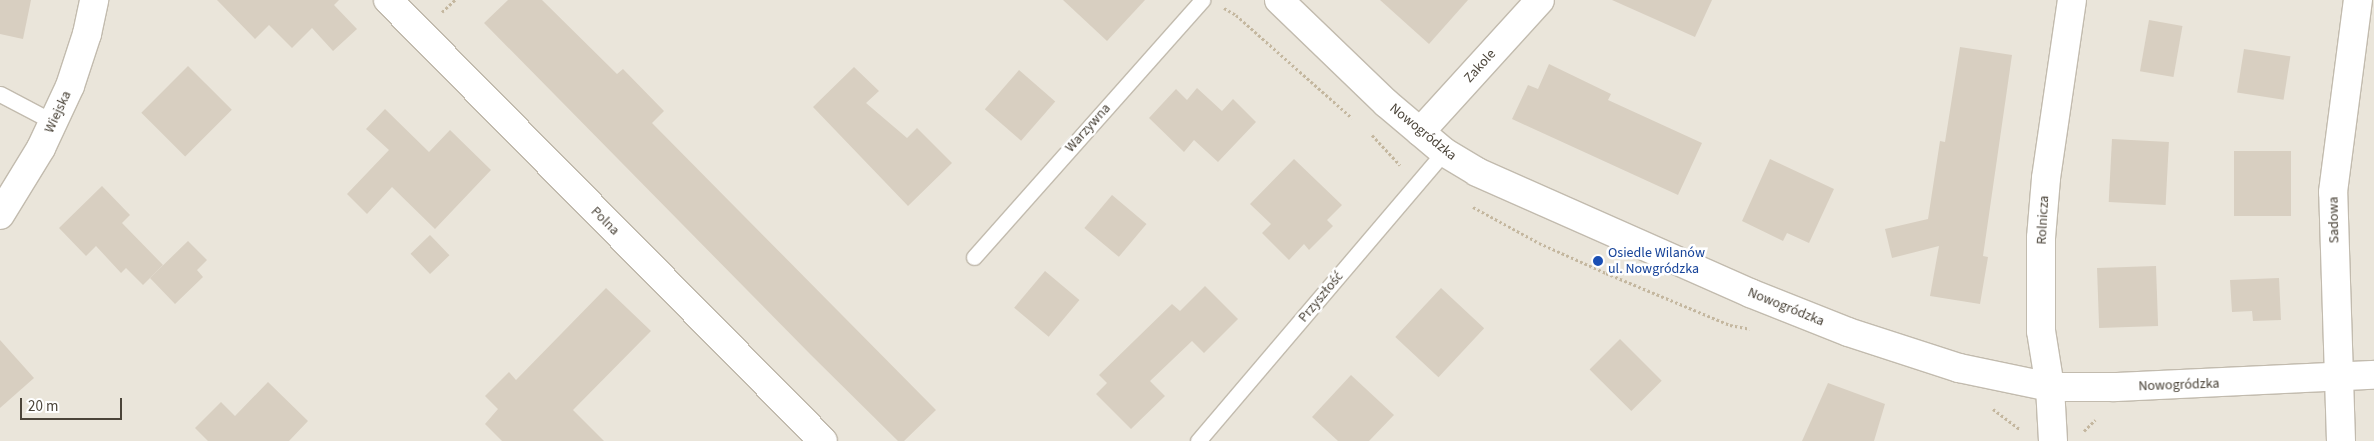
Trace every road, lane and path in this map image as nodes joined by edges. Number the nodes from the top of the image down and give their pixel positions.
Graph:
1 (94, 0) edge
2 (388, 0) edge
3 (1202, 0) edge
4 (1279, 0) edge
5 (1540, 0) edge
6 (2072, 0) edge
7 (2358, 0) edge
8 (1222, 6) dead end
9 (0, 94) edge
10 (1355, 120) dead end
11 (53, 122) junction
12 (1420, 132) junction
13 (1370, 134) dead end
14 (1444, 152) junction
15 (1400, 166) dead end
16 (0, 215) edge
17 (974, 257) dead end
18 (2374, 375) edge
19 (2339, 376) junction
20 (2050, 387) junction
21 (823, 441) edge
22 (1198, 441) edge
23 (2053, 441) edge
24 (2341, 441) edge

1 - 11 street, Wiejska
2 - 21 street, Polna
3 - 17 lane, Warzywna
4 - 12 street, Nowogródzka
5 - 12 street, Zakole
6 - 20 street, Rolnicza
7 - 19 street, Sadowa
8 - 10 path
9 - 11 lane
11 - 16 street, Wiejska
12 - 14 street, Nowogródzka
13 - 15 path
14 - 20 street, Nowogródzka
14 - 22 lane, Przyszłość
18 - 19 street, Nowogródzka
19 - 20 street, Nowogródzka
19 - 24 street, Sadowa
20 - 23 street, Rolnicza

